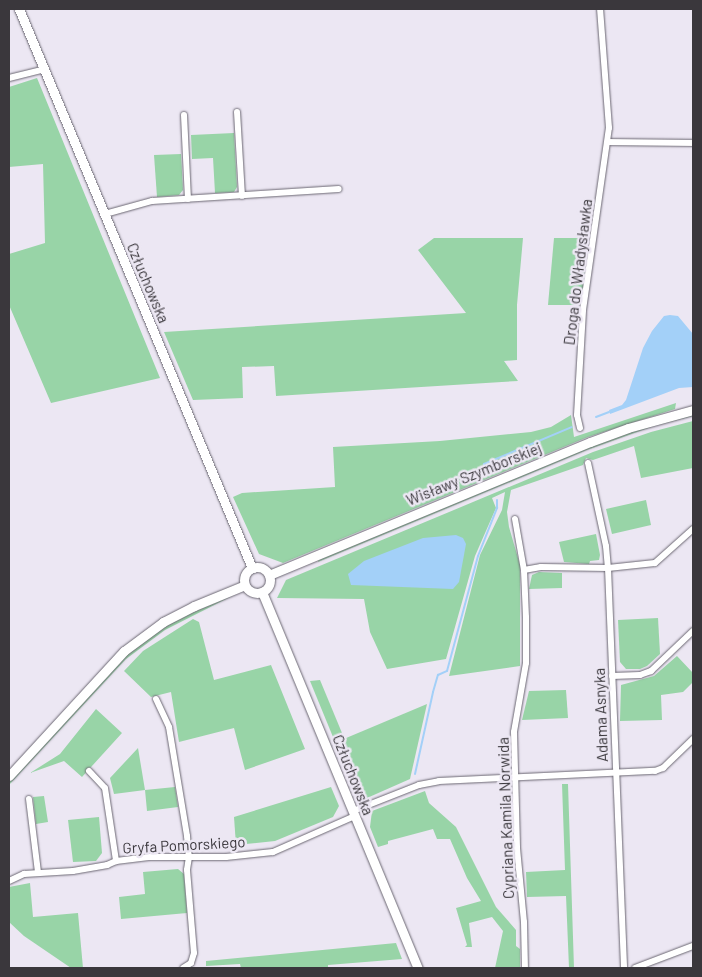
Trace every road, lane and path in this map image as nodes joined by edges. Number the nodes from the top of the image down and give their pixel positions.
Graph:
1 (19, 9) edge
2 (600, 9) edge
3 (44, 69) junction
4 (9, 78) edge
5 (237, 112) dead end
6 (184, 114) dead end
7 (608, 142) junction
8 (693, 143) edge
9 (339, 189) dead end
10 (242, 196) junction
11 (188, 199) junction
12 (105, 214) junction
13 (693, 410) edge
14 (580, 428) dead end
15 (588, 462) dead end
16 (515, 519) dead end
17 (693, 530) edge
18 (252, 568) junction
19 (608, 568) junction
20 (524, 570) junction
21 (269, 575) junction
22 (245, 585) junction
23 (262, 592) junction
24 (693, 631) edge
25 (612, 676) junction
26 (156, 699) dead end
27 (693, 739) edge
28 (89, 771) dead end
29 (616, 774) junction
30 (9, 776) edge
31 (515, 778) junction
32 (29, 799) dead end
33 (354, 814) junction
34 (189, 857) junction
35 (116, 861) junction
36 (38, 872) junction
37 (9, 881) edge
38 (693, 946) edge
39 (184, 968) edge
40 (418, 968) edge
41 (525, 968) edge
42 (624, 968) edge
43 (635, 968) edge

1 - 3 main road, Człuchowska
2 - 7 street, Droga do Władysławka
3 - 4 street
3 - 12 main road, Człuchowska
5 - 10 street
6 - 11 street
7 - 8 street
7 - 14 street, Droga do Władysławka
9 - 10 street
10 - 11 street
11 - 12 street
12 - 18 main road, Człuchowska
13 - 21 main road, Wisławy Szymborskiej
15 - 19 street, Adama Asnyka
16 - 20 street, Cypriana Kamila Norwida
17 - 19 street
18 - 21 main road
18 - 22 main road
19 - 20 street
19 - 25 street, Adama Asnyka
20 - 31 street, Cypriana Kamila Norwida
21 - 23 main road
22 - 23 main road
22 - 30 main road
23 - 33 main road, Człuchowska
24 - 25 street
25 - 29 street, Adama Asnyka
26 - 34 street
27 - 29 street, Gryfa Pomorskiego
28 - 35 street
29 - 31 street, Gryfa Pomorskiego
29 - 42 street, Adama Asnyka
31 - 33 street, Gryfa Pomorskiego
31 - 41 street, Cypriana Kamila Norwida
32 - 36 street
33 - 34 street, Gryfa Pomorskiego
33 - 40 main road, Człuchowska
34 - 35 street, Gryfa Pomorskiego
34 - 39 street
35 - 36 street, Gryfa Pomorskiego
36 - 37 street, Gryfa Pomorskiego
38 - 43 street

